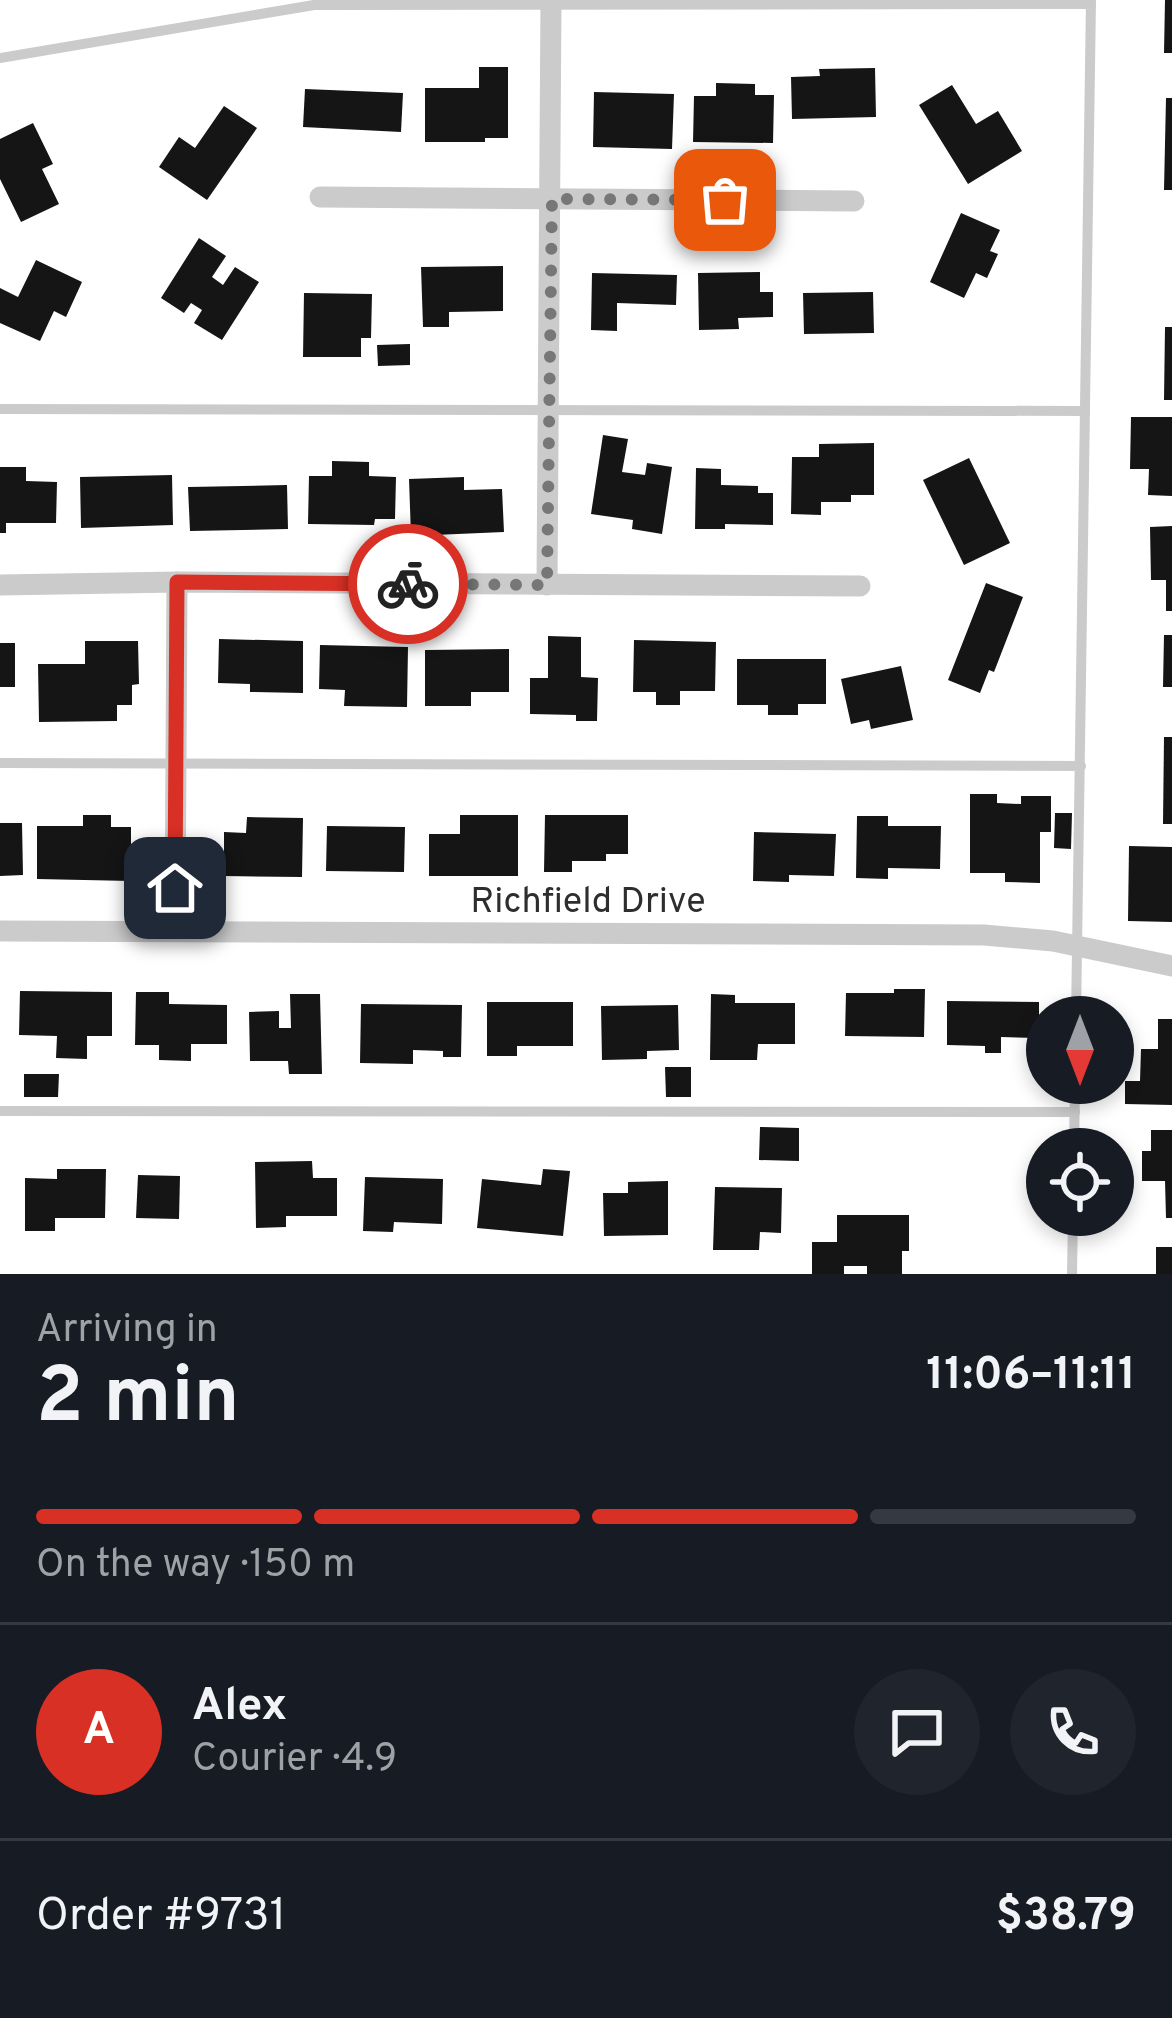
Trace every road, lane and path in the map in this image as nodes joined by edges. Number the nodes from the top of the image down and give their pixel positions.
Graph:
1 (1091, 2) edge
2 (551, 3) edge
3 (0, 58) edge
4 (320, 197) dead end
5 (552, 199) junction
6 (854, 201) dead end
7 (0, 410) edge
8 (548, 410) junction
9 (1085, 411) junction
10 (177, 582) junction
11 (0, 585) edge
12 (547, 585) junction
13 (860, 586) dead end
14 (0, 763) edge
15 (175, 763) junction
16 (1081, 766) junction
17 (175, 929) junction
18 (0, 931) edge
19 (1078, 946) junction
20 (1172, 966) edge
21 (1077, 996) edge
22 (1075, 1104) edge
23 (0, 1111) edge
24 (1075, 1112) junction
25 (1075, 1128) edge
26 (1073, 1236) edge
27 (1072, 1274) edge

1 - 2 lane
1 - 9 lane
2 - 3 lane
2 - 5 street
4 - 5 street
5 - 6 street
5 - 8 street
7 - 8 lane
8 - 9 lane
8 - 12 street
9 - 16 lane
10 - 11 street
10 - 12 street
10 - 15 street
12 - 13 street
14 - 15 lane
15 - 16 lane
15 - 17 street
16 - 19 lane
17 - 18 street, Richfield Drive
17 - 19 street, Richfield Drive
19 - 20 street, Richfield Drive
19 - 21 lane
22 - 24 lane
23 - 24 lane
24 - 25 lane
26 - 27 lane

